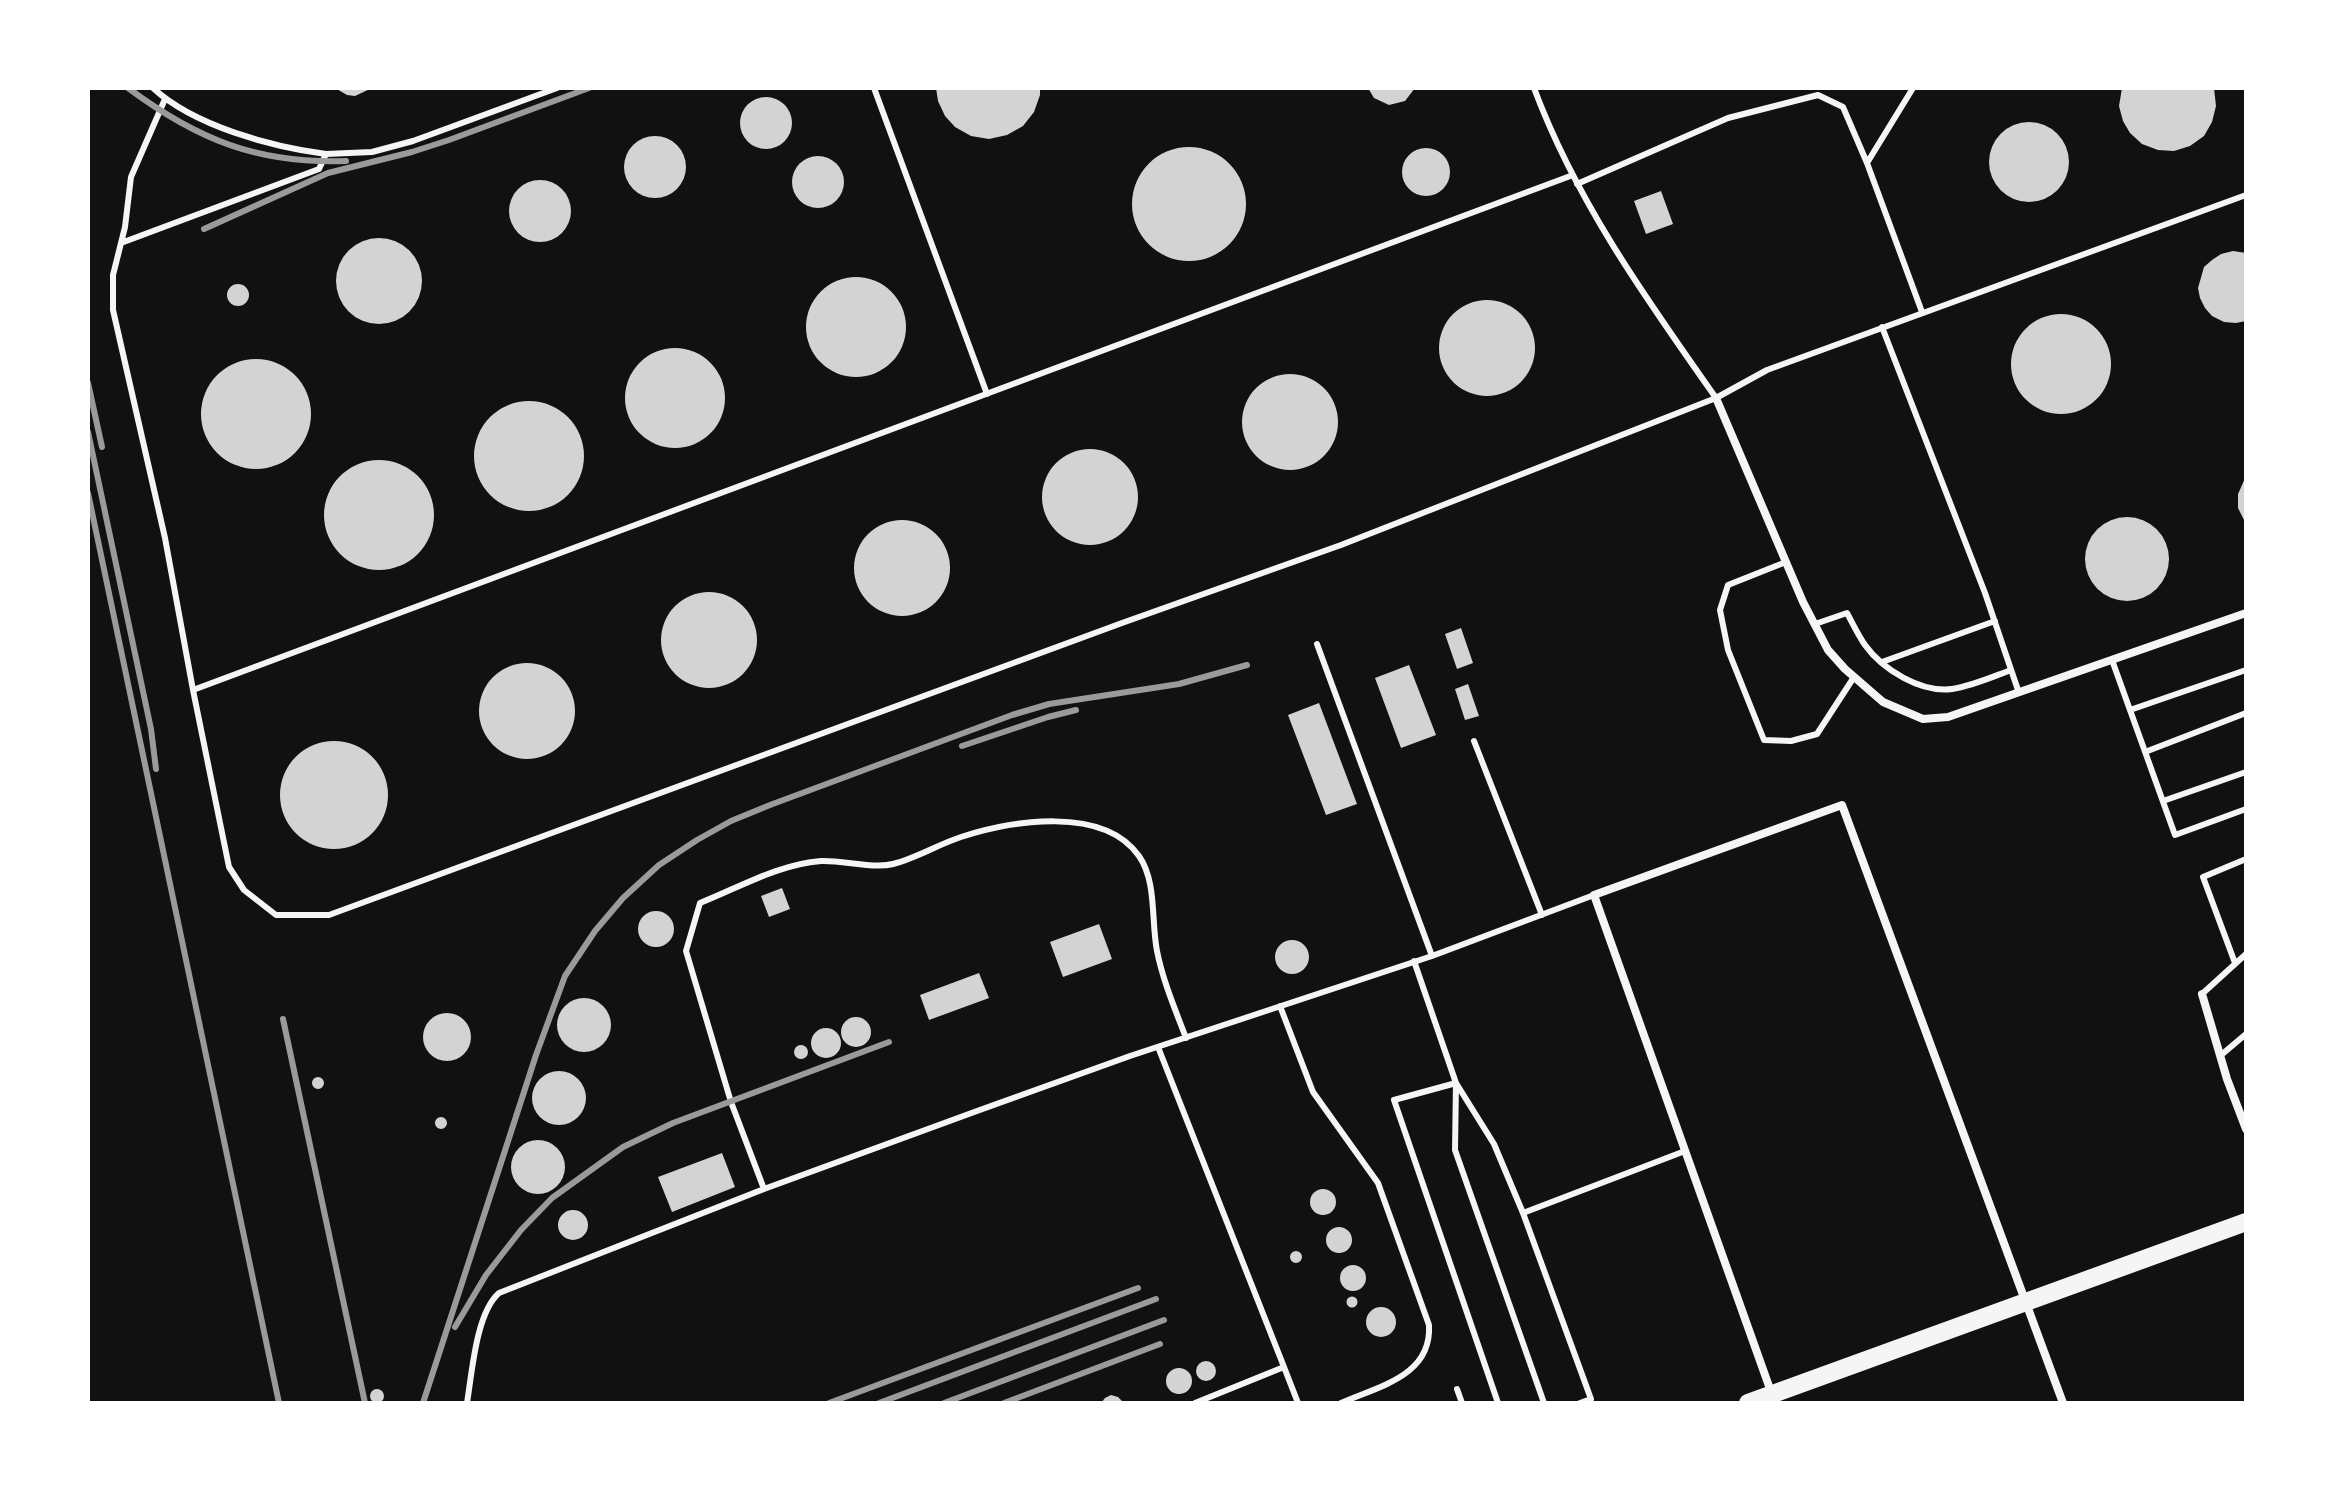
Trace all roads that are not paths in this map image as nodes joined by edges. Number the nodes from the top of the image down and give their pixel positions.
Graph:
1 (153, 88) edge
2 (557, 88) edge
3 (874, 88) edge
4 (1534, 88) edge
5 (1913, 88) edge
6 (165, 99) junction
7 (326, 154) junction
8 (1867, 163) junction
9 (1573, 175) junction
10 (1577, 184) junction
11 (2246, 195) edge
12 (121, 243) junction
13 (1922, 312) junction
14 (1882, 327) junction
15 (987, 394) junction
16 (1716, 398) junction
17 (1786, 562) junction
18 (2246, 613) edge
19 (1995, 621) junction
20 (1815, 624) junction
21 (1317, 644) dead end
22 (2112, 660) junction
23 (1882, 662) junction
24 (2011, 670) junction
25 (2246, 670) edge
26 (1854, 677) junction
27 (193, 690) junction
28 (2019, 693) junction
29 (2130, 710) junction
30 (2246, 713) edge
31 (1474, 741) dead end
32 (2145, 752) junction
33 (2246, 772) edge
34 (2163, 801) junction
35 (2246, 809) edge
36 (2246, 859) edge
37 (1594, 895) junction
38 (1542, 915) junction
39 (2246, 954) edge
40 (1432, 956) junction
41 (1414, 961) junction
42 (2235, 963) junction
43 (2202, 994) joint
44 (1280, 1006) junction
45 (2246, 1034) edge
46 (1186, 1038) junction
47 (1158, 1047) junction
48 (2220, 1056) junction
49 (1456, 1083) junction
50 (2246, 1129) edge
51 (1685, 1151) junction
52 (764, 1189) junction
53 (1523, 1213) junction
54 (2246, 1222) edge
55 (2026, 1301) junction
56 (1284, 1367) junction
57 (1457, 1389) dead end
58 (1773, 1398) edge
59 (467, 1403) edge
60 (1195, 1403) edge
61 (1298, 1403) edge
62 (1341, 1403) edge
63 (1462, 1403) edge
64 (1498, 1403) edge
65 (1544, 1403) edge
66 (1580, 1403) edge
67 (1748, 1403) edge
68 (2063, 1403) edge

1 - 6 lane
2 - 7 lane
3 - 15 lane
4 - 9 lane
5 - 8 lane
6 - 7 lane
6 - 12 lane
7 - 12 lane
8 - 10 lane
8 - 13 lane
9 - 10 lane
9 - 15 lane
10 - 16 lane
11 - 13 lane
12 - 27 lane
13 - 14 lane
14 - 16 lane
14 - 19 lane
15 - 27 lane
16 - 17 street
16 - 27 lane
17 - 20 street
17 - 26 lane
18 - 22 street
19 - 23 lane
19 - 24 lane
20 - 23 lane
20 - 26 street
21 - 40 lane
22 - 28 street
22 - 29 lane
23 - 24 lane
24 - 28 lane
25 - 29 lane
26 - 28 street
29 - 32 lane
30 - 32 lane
31 - 38 lane
32 - 34 lane
33 - 34 lane
34 - 35 lane
36 - 42 lane
37 - 38 lane
37 - 51 street
37 - 55 street
38 - 40 lane
39 - 42 lane
40 - 41 lane
41 - 44 lane
41 - 49 lane
42 - 43 lane
43 - 48 street
44 - 46 lane
44 - 62 lane
45 - 48 lane
46 - 47 lane
46 - 52 lane
47 - 52 lane
47 - 56 lane
48 - 50 street
49 - 53 lane
49 - 64 lane
49 - 65 lane
51 - 53 lane
51 - 58 street
52 - 59 lane
53 - 66 lane
54 - 55 main road
55 - 58 main road
55 - 68 street
56 - 60 lane
56 - 61 lane
57 - 63 lane
58 - 67 main road

